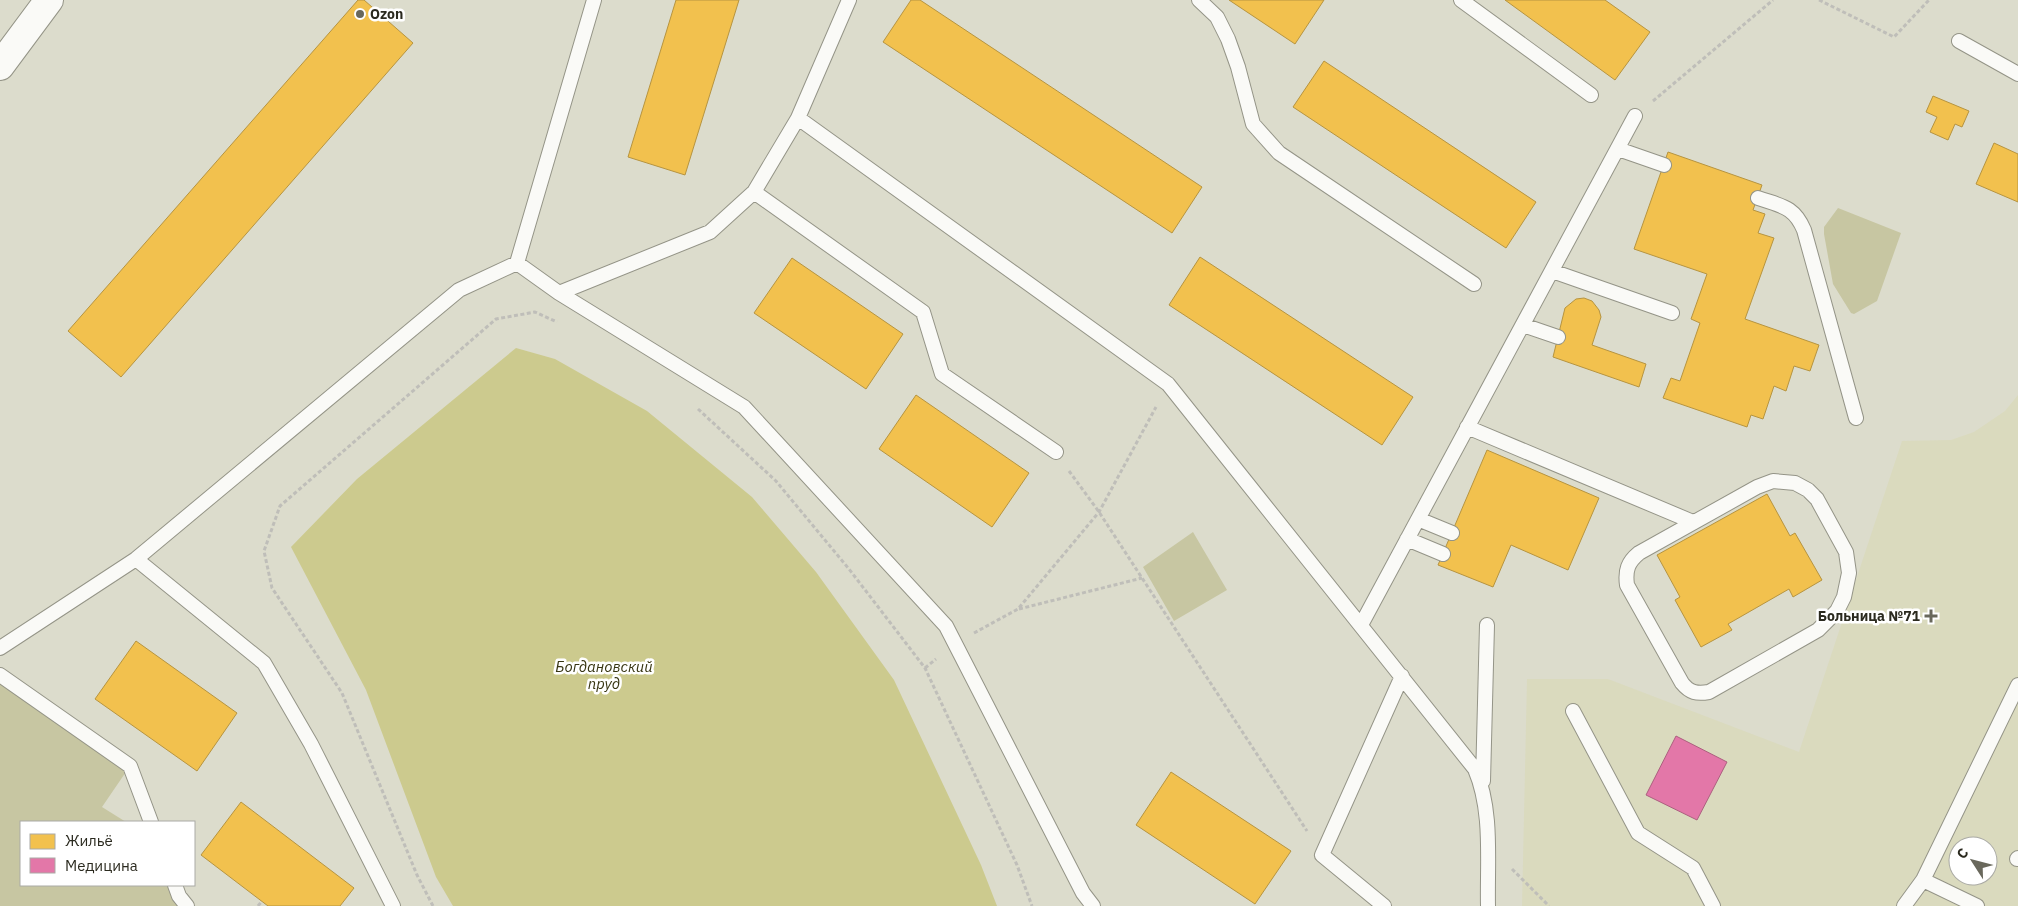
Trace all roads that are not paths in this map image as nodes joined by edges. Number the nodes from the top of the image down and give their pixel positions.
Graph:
1 (49, 0) edge
2 (594, 0) edge
3 (849, 0) edge
4 (1199, 0) edge
5 (1461, 0) edge
6 (1959, 41) dead end
7 (0, 66) edge
8 (2018, 74) edge
9 (1591, 95) dead end
10 (1635, 116) road end
11 (798, 118) junction
12 (1618, 148) junction
13 (1664, 165) dead end
14 (754, 192) junction
15 (1758, 198) dead end
16 (517, 263) junction
17 (1552, 271) junction
18 (1474, 284) dead end
19 (560, 293) junction
20 (1672, 313) dead end
21 (1523, 325) junction
22 (1558, 337) dead end
23 (1856, 418) dead end
24 (1467, 428) junction
25 (1056, 452) road end
26 (1418, 519) junction
27 (1693, 522) junction
28 (1452, 533) dead end
29 (1408, 539) junction
30 (1443, 554) dead end
31 (136, 559) junction
32 (1361, 625) junction
33 (1487, 625) dead end
34 (0, 648) edge
35 (0, 675) edge
36 (1402, 676) junction
37 (2018, 685) edge
38 (1573, 711) dead end
39 (1483, 787) junction
40 (151, 821) edge
41 (1923, 880) junction
42 (175, 886) edge
43 (188, 906) edge
44 (393, 906) edge
45 (1093, 906) edge
46 (1384, 906) edge
47 (1488, 906) edge
48 (1713, 906) edge
49 (1904, 906) edge
50 (1977, 906) edge

1 - 7 street
2 - 16 lane
3 - 11 lane
4 - 18 lane
5 - 9 lane
6 - 8 lane
10 - 12 lane
11 - 14 lane
11 - 32 lane
12 - 13 lane
12 - 17 lane
14 - 19 lane
14 - 25 lane
15 - 23 lane
16 - 19 lane
16 - 31 lane
17 - 20 lane
17 - 21 lane
19 - 45 lane
21 - 22 lane
21 - 24 lane
24 - 26 lane
24 - 27 lane
26 - 28 lane
26 - 29 lane
27 - 27 lane
29 - 30 lane
29 - 32 lane
31 - 34 lane
31 - 44 lane
32 - 36 lane
33 - 39 lane
35 - 40 lane
36 - 39 lane
36 - 46 lane
37 - 41 lane
38 - 48 lane
39 - 47 lane
41 - 49 lane
41 - 50 lane
42 - 43 lane

